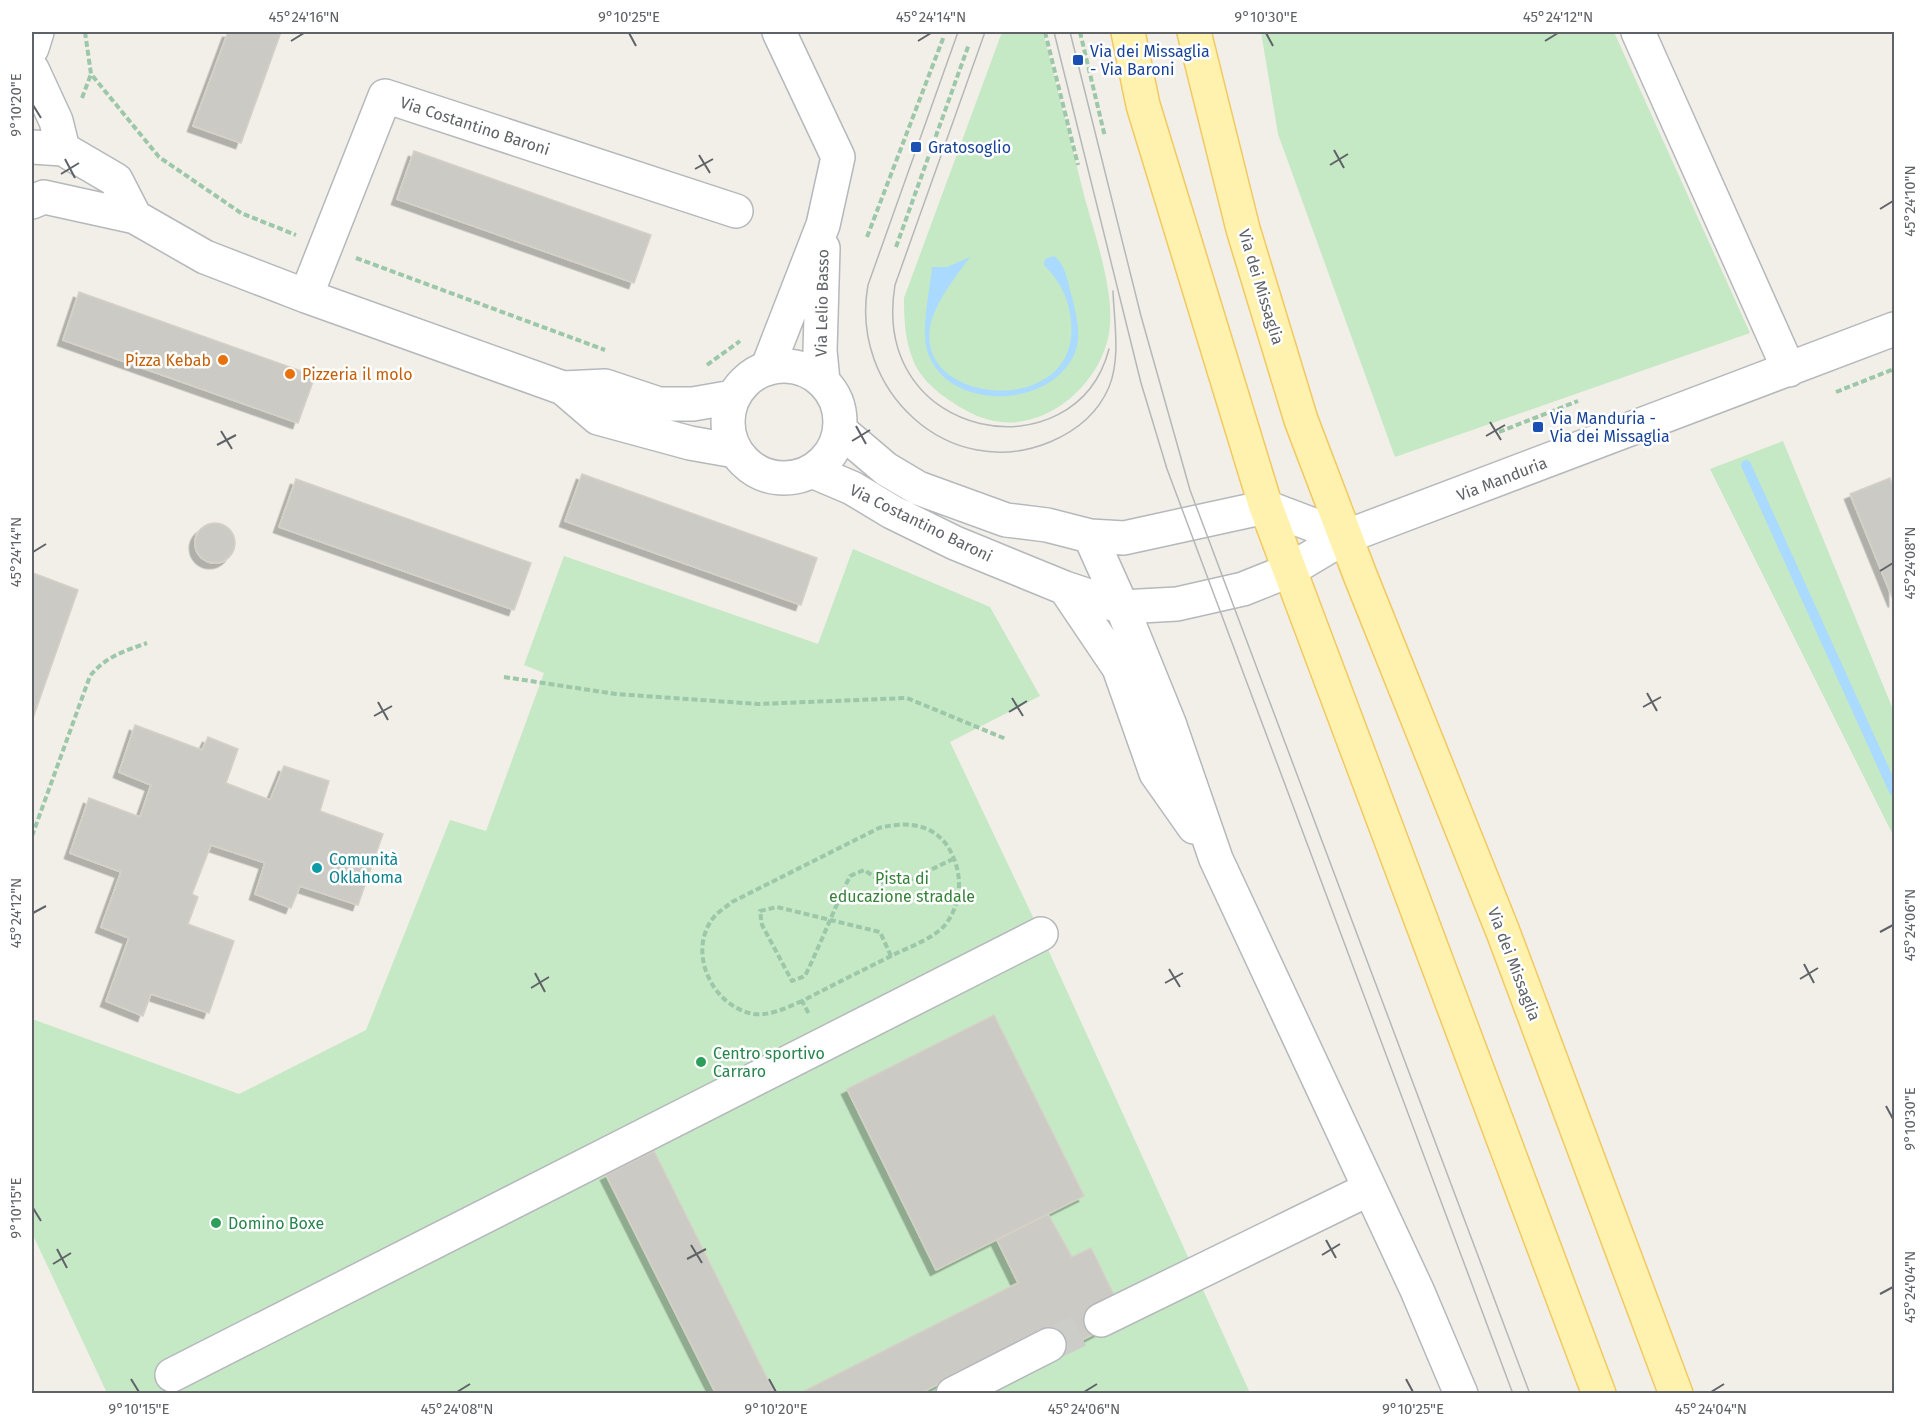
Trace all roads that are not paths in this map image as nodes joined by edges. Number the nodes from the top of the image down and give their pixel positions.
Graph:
1 (37, 32) edge
2 (779, 32) edge
3 (1128, 32) edge
4 (1194, 32) edge
5 (1638, 32) edge
6 (32, 48) edge
7 (32, 69) edge
8 (47, 148) edge
9 (36, 196) edge
10 (736, 211) dead end
11 (135, 217) junction
12 (823, 225) junction
13 (306, 296) junction
14 (1894, 329) edge
15 (767, 369) junction
16 (1789, 370) junction
17 (823, 381) junction
18 (563, 388) junction
19 (733, 397) junction
20 (840, 429) junction
21 (735, 451) junction
22 (812, 471) junction
23 (1266, 507) junction
24 (1090, 536) junction
25 (1345, 537) junction
26 (1288, 571) junction
27 (1065, 588) junction
28 (1122, 607) junction
29 (1216, 859) junction
30 (1041, 934) dead end
31 (1369, 1189) junction
32 (1101, 1320) tunnel mouth
33 (1049, 1345) tunnel mouth
34 (172, 1375) dead end
35 (953, 1394) edge
36 (1461, 1394) edge
37 (1599, 1394) edge
38 (1676, 1394) edge

1 - 6 street
2 - 12 street, Via Lelio Basso
3 - 23 main road
4 - 25 main road, Via dei Missaglia
5 - 16 street
7 - 8 street
8 - 11 street
9 - 11 street
10 - 13 street, Via Costantino Baroni
11 - 13 street
12 - 15 street, Via Lelio Basso
12 - 17 street, Via Lelio Basso
13 - 18 street
14 - 16 street, Via Manduria
15 - 17 street
15 - 19 street
16 - 25 street, Via Manduria
17 - 20 street
18 - 19 street
18 - 21 street
19 - 21 street
20 - 22 street
20 - 24 street, Via Costantino Baroni
21 - 22 street
22 - 27 street, Via Costantino Baroni
23 - 24 street, Via Costantino Baroni
23 - 25 street
23 - 26 main road
24 - 27 street
24 - 28 street
25 - 26 street
25 - 38 main road, Via dei Missaglia
26 - 28 street, Via Costantino Baroni
26 - 37 main road
27 - 28 street, Via Costantino Baroni
27 - 29 street
28 - 29 street
29 - 31 street
30 - 34 street
31 - 32 street
31 - 36 street
33 - 35 street

